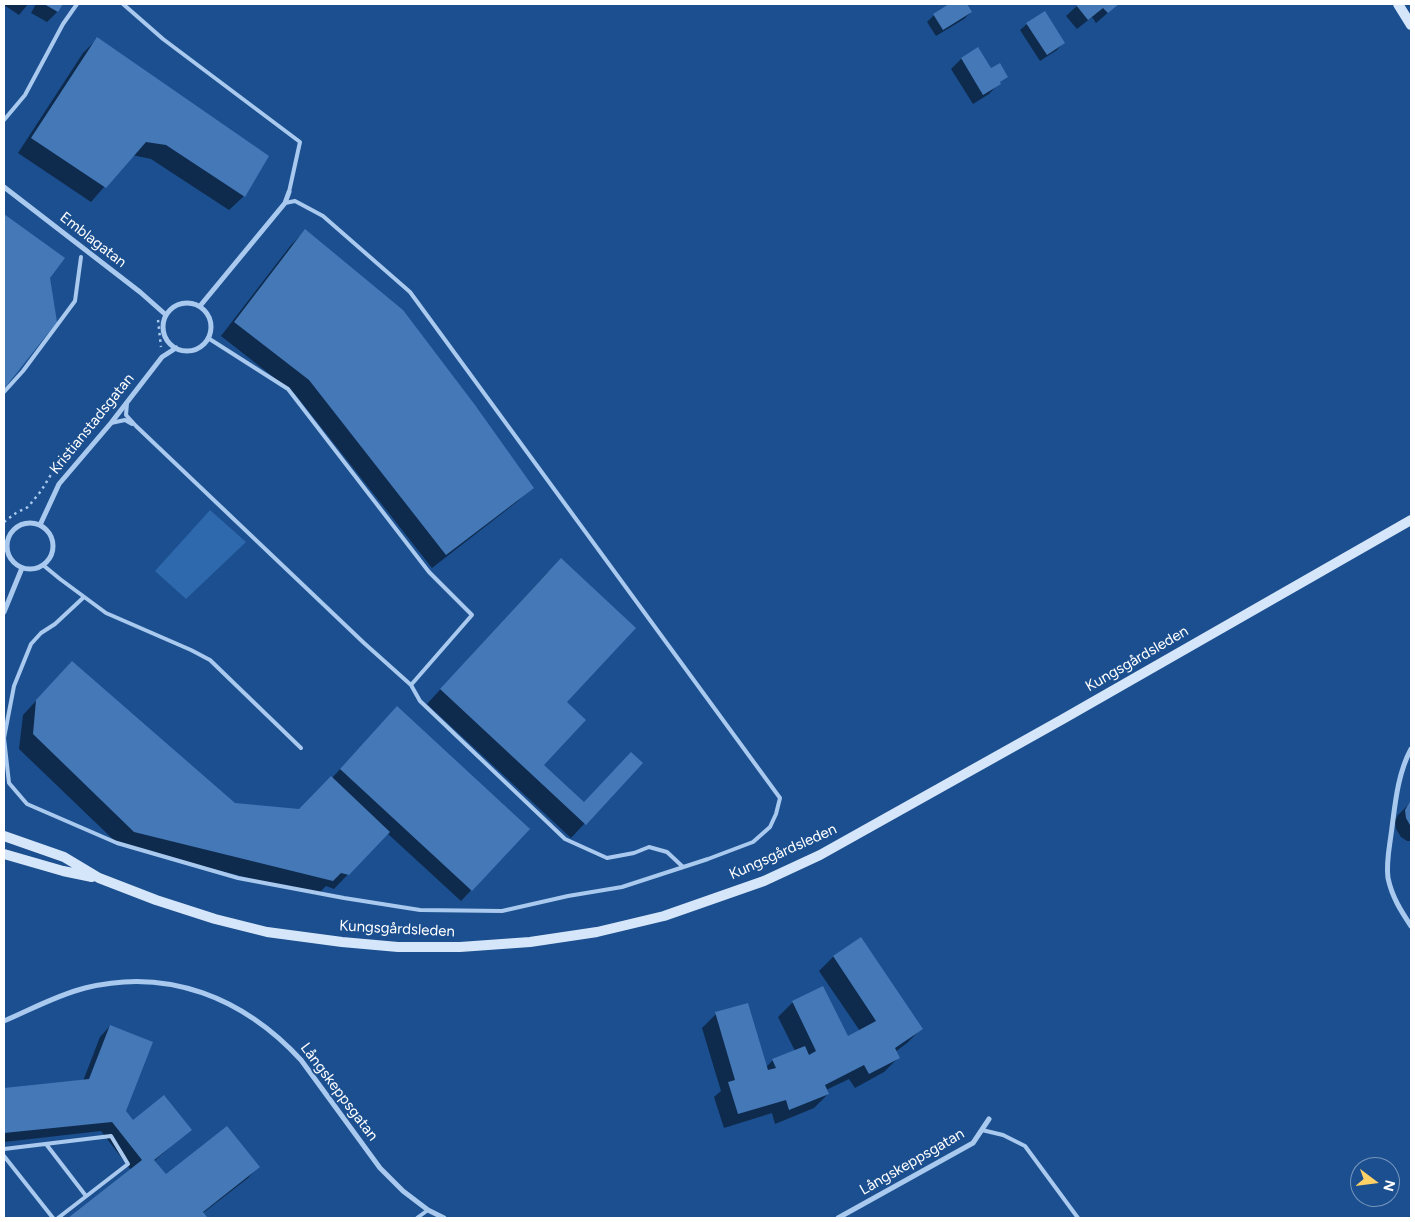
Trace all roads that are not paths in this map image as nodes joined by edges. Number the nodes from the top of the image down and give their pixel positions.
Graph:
1 (77, 4) edge
2 (123, 4) edge
3 (1398, 4) edge
4 (1411, 25) edge
5 (4, 120) edge
6 (4, 187) edge
7 (289, 192) joint
8 (285, 203) junction
9 (82, 257) dead end
10 (200, 306) junction
11 (166, 314) junction
12 (208, 338) junction
13 (176, 348) junction
14 (4, 392) edge
15 (127, 401) junction
16 (111, 423) junction
17 (136, 426) junction
18 (1411, 520) edge
19 (40, 525) junction
20 (5, 545) edge
21 (43, 565) junction
22 (22, 568) junction
23 (84, 597) junction
24 (4, 612) edge
25 (412, 685) junction
26 (301, 748) dead end
27 (1411, 749) edge
28 (4, 836) edge
29 (4, 854) edge
30 (682, 866) junction
31 (98, 878) junction
32 (1411, 926) edge
33 (4, 1022) edge
34 (989, 1119) dead end
35 (982, 1130) junction
36 (46, 1144) junction
37 (4, 1149) edge
38 (4, 1156) edge
39 (86, 1196) junction
40 (428, 1210) junction
41 (53, 1218) edge
42 (58, 1218) edge
43 (418, 1218) edge
44 (444, 1218) edge
45 (838, 1218) edge
46 (1078, 1218) edge

1 - 5 lane
2 - 7 lane
3 - 4 main road
6 - 11 street, Emblagatan
7 - 8 street
8 - 10 street
8 - 30 lane
9 - 14 lane
10 - 11 street
10 - 12 street
11 - 13 street
12 - 13 street
12 - 25 lane
13 - 15 street, Kristianstadsgatan
15 - 16 street, Kristianstadsgatan
15 - 17 lane
16 - 17 lane
16 - 19 street, Kristianstadsgatan
17 - 25 lane
18 - 31 main road, Kungsgårdsleden
19 - 20 street
19 - 21 street
20 - 22 street
21 - 22 street
21 - 23 lane
22 - 24 street
23 - 26 lane
23 - 30 lane
25 - 30 lane
27 - 32 street
28 - 31 main road, Kungsgårdsleden
29 - 31 main road, Kungsgårdsleden
33 - 40 street, Långskeppsgatan
34 - 35 street, Långskeppsgatan
35 - 45 street, Långskeppsgatan
35 - 46 lane
36 - 37 lane
36 - 39 lane
36 - 39 lane
38 - 41 lane
39 - 42 lane
40 - 43 lane
40 - 44 street, Långskeppsgatan

